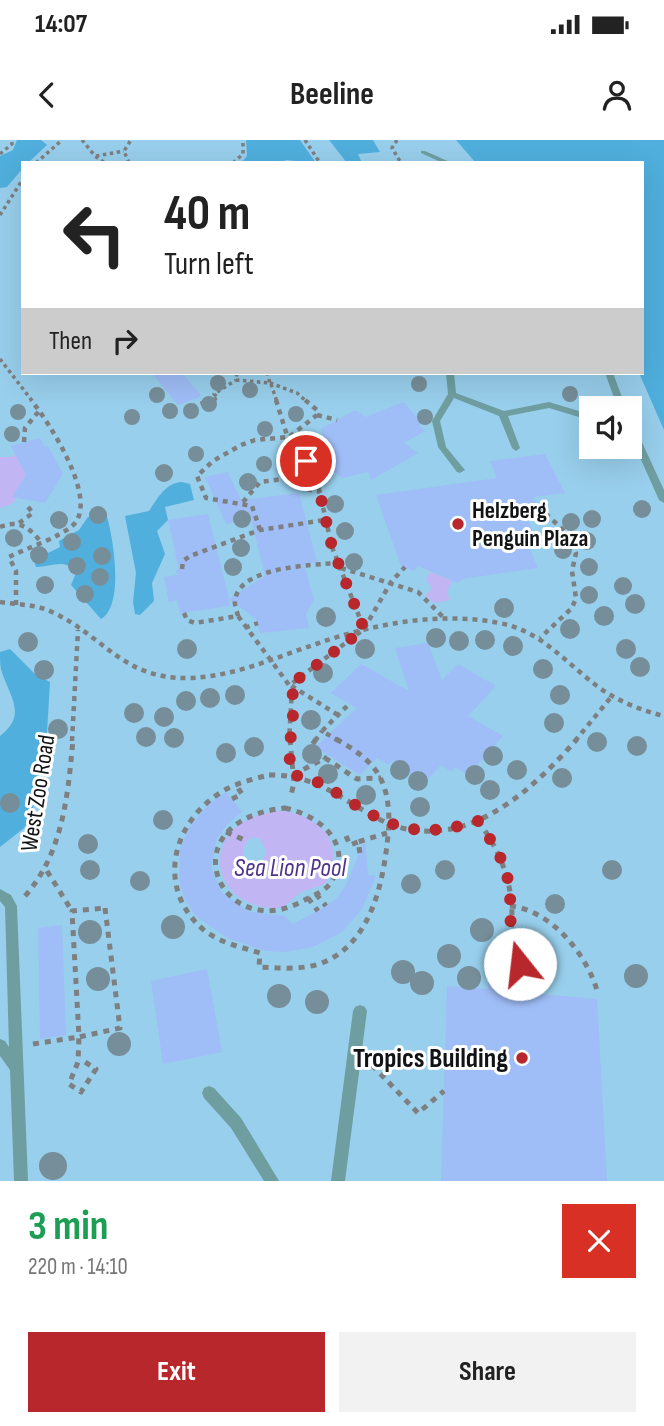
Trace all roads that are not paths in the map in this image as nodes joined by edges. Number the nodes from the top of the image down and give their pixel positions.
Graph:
1 (423, 152) dead end
2 (444, 161) edge
3 (450, 375) edge
4 (610, 375) edge
5 (452, 394) junction
6 (618, 396) edge
7 (503, 414) junction
8 (579, 414) edge
9 (516, 448) dead end
10 (642, 451) edge
11 (460, 470) dead end
12 (664, 500) edge
13 (0, 894) edge
14 (360, 1012) dead end
15 (0, 1045) edge
16 (18, 1069) junction
17 (209, 1093) dead end
18 (21, 1181) edge
19 (272, 1181) edge
20 (338, 1181) edge

1 - 2 lane
3 - 5 lane
4 - 6 lane
5 - 7 lane
5 - 11 lane
7 - 8 lane
7 - 9 lane
10 - 12 lane
13 - 16 lane
14 - 20 lane
15 - 16 lane
16 - 18 lane
17 - 19 lane

